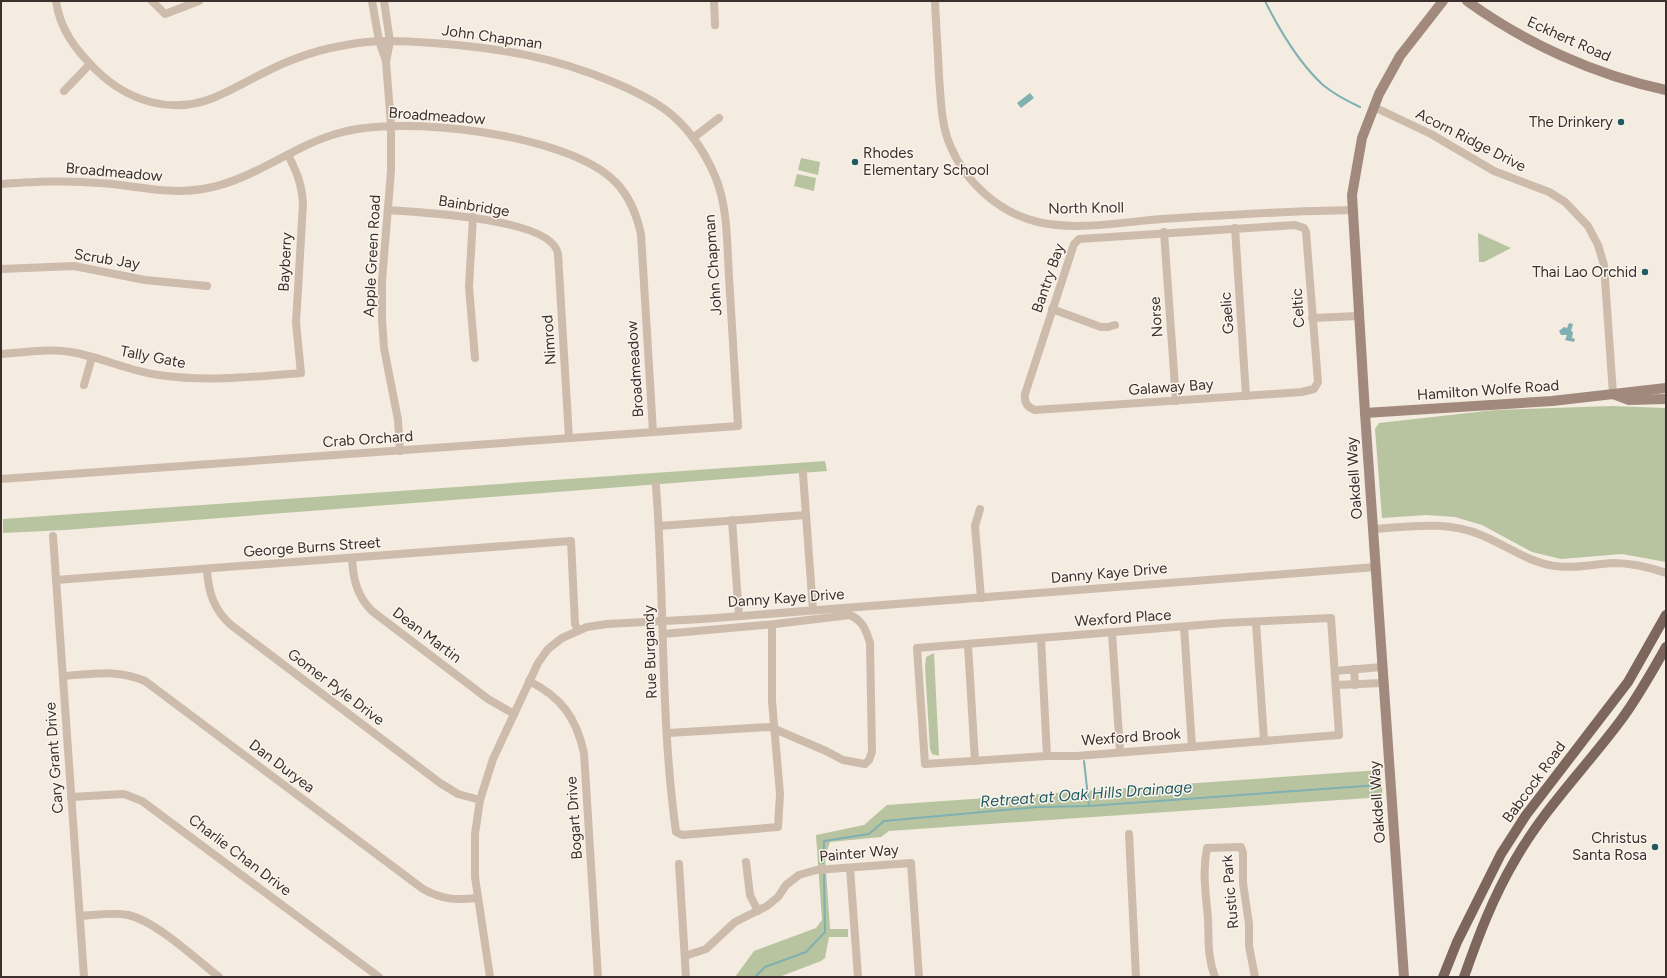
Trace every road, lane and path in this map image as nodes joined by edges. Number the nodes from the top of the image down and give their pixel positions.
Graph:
1 (56, 1) edge
2 (152, 1) edge
3 (199, 1) edge
4 (372, 1) edge
5 (384, 1) edge
6 (714, 1) edge
7 (935, 1) edge
8 (1443, 1) edge
9 (1467, 1) edge
10 (716, 25) dead end
11 (390, 40) junction
12 (379, 42) junction
13 (386, 62) junction
14 (90, 64) junction
15 (1666, 90) edge
16 (64, 91) dead end
17 (1374, 107) junction
18 (719, 118) dead end
19 (391, 125) junction
20 (693, 138) junction
21 (288, 155) junction
22 (1, 184) edge
23 (388, 210) junction
24 (1352, 210) junction
25 (474, 217) junction
26 (1235, 228) junction
27 (1304, 228) joint
28 (1164, 232) junction
29 (553, 242) joint
30 (1, 269) edge
31 (207, 286) dead end
32 (1052, 309) junction
33 (1358, 316) junction
34 (1312, 318) junction
35 (1115, 325) dead end
36 (1, 354) edge
37 (92, 357) junction
38 (475, 358) dead end
39 (301, 373) joint
40 (84, 385) dead end
41 (1316, 387) joint
42 (1666, 388) edge
43 (1613, 394) junction
44 (1246, 396) junction
45 (1666, 399) edge
46 (1176, 400) junction
47 (1028, 406) joint
48 (1364, 413) junction
49 (738, 426) joint
50 (653, 432) junction
51 (569, 438) junction
52 (400, 451) junction
53 (803, 474) dead end
54 (1, 479) edge
55 (656, 486) dead end
56 (980, 508) dead end
57 (806, 515) junction
58 (732, 520) junction
59 (659, 526) junction
60 (1373, 529) junction
61 (53, 536) dead end
62 (352, 558) junction
63 (1376, 567) junction
64 (207, 569) junction
65 (1666, 573) edge
66 (56, 580) junction
67 (981, 598) junction
68 (813, 610) junction
69 (776, 613) junction
70 (766, 614) junction
71 (1666, 615) edge
72 (739, 616) junction
73 (663, 621) junction
74 (1256, 623) junction
75 (772, 625) junction
76 (1184, 627) junction
77 (578, 630) junction
78 (1112, 633) junction
79 (663, 634) junction
80 (1040, 639) junction
81 (968, 645) junction
82 (1666, 647) edge
83 (1382, 667) junction
84 (1354, 669) junction
85 (1335, 671) junction
86 (63, 676) junction
87 (529, 681) junction
88 (1383, 683) junction
89 (1336, 685) junction
90 (1355, 685) junction
91 (1607, 710) junction
92 (514, 714) junction
93 (1621, 720) junction
94 (775, 729) junction
95 (668, 733) junction
96 (1264, 740) junction
97 (1192, 746) junction
98 (1120, 751) junction
99 (1047, 756) junction
100 (975, 761) junction
101 (925, 764) joint
102 (71, 798) junction
103 (480, 800) junction
104 (1129, 834) dead end
105 (746, 862) dead end
106 (680, 864) dead end
107 (850, 868) junction
108 (478, 898) junction
109 (758, 911) junction
110 (80, 916) junction
111 (1457, 942) junction
112 (1474, 948) junction
113 (685, 956) junction
114 (84, 977) edge
115 (219, 977) edge
116 (379, 977) edge
117 (490, 977) edge
118 (598, 977) edge
119 (686, 977) edge
120 (858, 977) edge
121 (918, 977) edge
122 (1136, 977) edge
123 (1215, 977) edge
124 (1255, 977) edge
125 (1404, 977) edge
126 (1443, 977) edge
127 (1464, 977) edge

1 - 14 street, John Chapman
2 - 3 street
4 - 12 street
5 - 11 street
6 - 10 street
7 - 24 street, North Knoll
8 - 17 street, Oakdell Way
9 - 15 street, Eckhert Road
11 - 12 street, John Chapman
11 - 13 street
11 - 20 street, John Chapman
12 - 13 street
12 - 14 street, John Chapman
13 - 19 street, Apple Green Road
14 - 16 street
17 - 24 street, Oakdell Way
17 - 43 street, Acorn Ridge Drive
18 - 20 street
19 - 21 street, Broadmeadow
19 - 23 street, Apple Green Road
19 - 50 street, Broadmeadow
20 - 49 street, John Chapman
21 - 22 street, Broadmeadow
21 - 39 street, Bayberry
23 - 25 street, Bainbridge
23 - 52 street, Apple Green Road
24 - 33 street, Oakdell Way
25 - 29 street, Bainbridge
25 - 38 street
26 - 27 street, Bantry Bay
26 - 28 street, Bantry Bay
26 - 44 street, Gaelic
27 - 34 street, Celtic
28 - 32 street, Bantry Bay
28 - 46 street, Norse
29 - 51 street, Nimrod
30 - 31 street, Scrub Jay
32 - 35 street
32 - 47 street, Bantry Bay
33 - 34 street
33 - 48 street, Oakdell Way
34 - 41 street, Celtic
36 - 37 street, Tally Gate
37 - 39 street, Tally Gate
37 - 40 street
41 - 44 street, Galaway Bay
42 - 43 street, Hamilton Wolfe Road
43 - 45 street, Hamilton Wolfe Road
43 - 48 street, Hamilton Wolfe Road
44 - 46 street, Galaway Bay
46 - 47 street, Galaway Bay
48 - 60 street, Oakdell Way
49 - 50 street, Crab Orchard
50 - 51 street, Crab Orchard
51 - 52 street, Crab Orchard
52 - 54 street, Crab Orchard
53 - 57 street
55 - 59 street, Rue Burgandy
56 - 67 street
57 - 58 street
57 - 68 street
58 - 59 street
58 - 72 street
59 - 73 street, Rue Burgandy
60 - 63 street, Oakdell Way
60 - 65 street
61 - 66 street, Cary Grant Drive
62 - 64 street, George Burns Street
62 - 77 street, George Burns Street
62 - 92 street, Dean Martin
63 - 67 street, Danny Kaye Drive
63 - 83 street, Oakdell Way
64 - 66 street, George Burns Street
64 - 103 street, Gomer Pyle Drive
66 - 86 street, Cary Grant Drive
67 - 68 street, Danny Kaye Drive
68 - 69 street, Danny Kaye Drive
69 - 70 street, Danny Kaye Drive
69 - 75 street
70 - 72 street, Danny Kaye Drive
70 - 75 street
71 - 91 main road, Babcock Road
72 - 73 street, Danny Kaye Drive
73 - 77 street, Danny Kaye Drive
73 - 79 street, Rue Burgandy
74 - 76 street, Wexford Place
74 - 85 street, Wexford Place
74 - 96 street
75 - 79 street
75 - 94 street
75 - 94 street
76 - 78 street, Wexford Place
76 - 97 street
77 - 87 street, Danny Kaye Drive
78 - 80 street, Wexford Place
78 - 98 street
79 - 95 street, Rue Burgandy
80 - 81 street, Wexford Place
80 - 99 street
81 - 100 street
81 - 101 street, Wexford Place
82 - 93 main road, Babcock Road
83 - 84 street
83 - 88 street, Oakdell Way
84 - 85 street
84 - 90 street
85 - 89 street
86 - 102 street, Cary Grant Drive
86 - 108 street, Dan Duryea
87 - 92 street, Danny Kaye Drive
87 - 118 street, Bogart Drive
88 - 90 street
88 - 125 street, Oakdell Way
89 - 90 street
89 - 96 street, Wexford Brook
91 - 93 main road
91 - 111 main road, Babcock Road
92 - 103 street, Danny Kaye Drive
93 - 112 main road, Babcock Road
94 - 95 street
94 - 95 street, Rue Burgandy
96 - 97 street, Wexford Brook
97 - 98 street, Wexford Brook
98 - 99 street, Wexford Brook
99 - 100 street, Wexford Brook
100 - 101 street, Wexford Brook
102 - 110 street, Cary Grant Drive
102 - 116 street, Charlie Chan Drive
103 - 108 street, Danny Kaye Drive
104 - 122 street
105 - 109 street
106 - 113 street
107 - 109 street, Painter Way
107 - 120 street
107 - 121 street, Painter Way
108 - 117 street, Danny Kaye Drive
109 - 113 street, Painter Way
110 - 114 street, Cary Grant Drive
110 - 115 street
111 - 112 main road
111 - 126 main road, Babcock Road
112 - 127 main road, Babcock Road
113 - 119 street
123 - 124 street, Rustic Park

